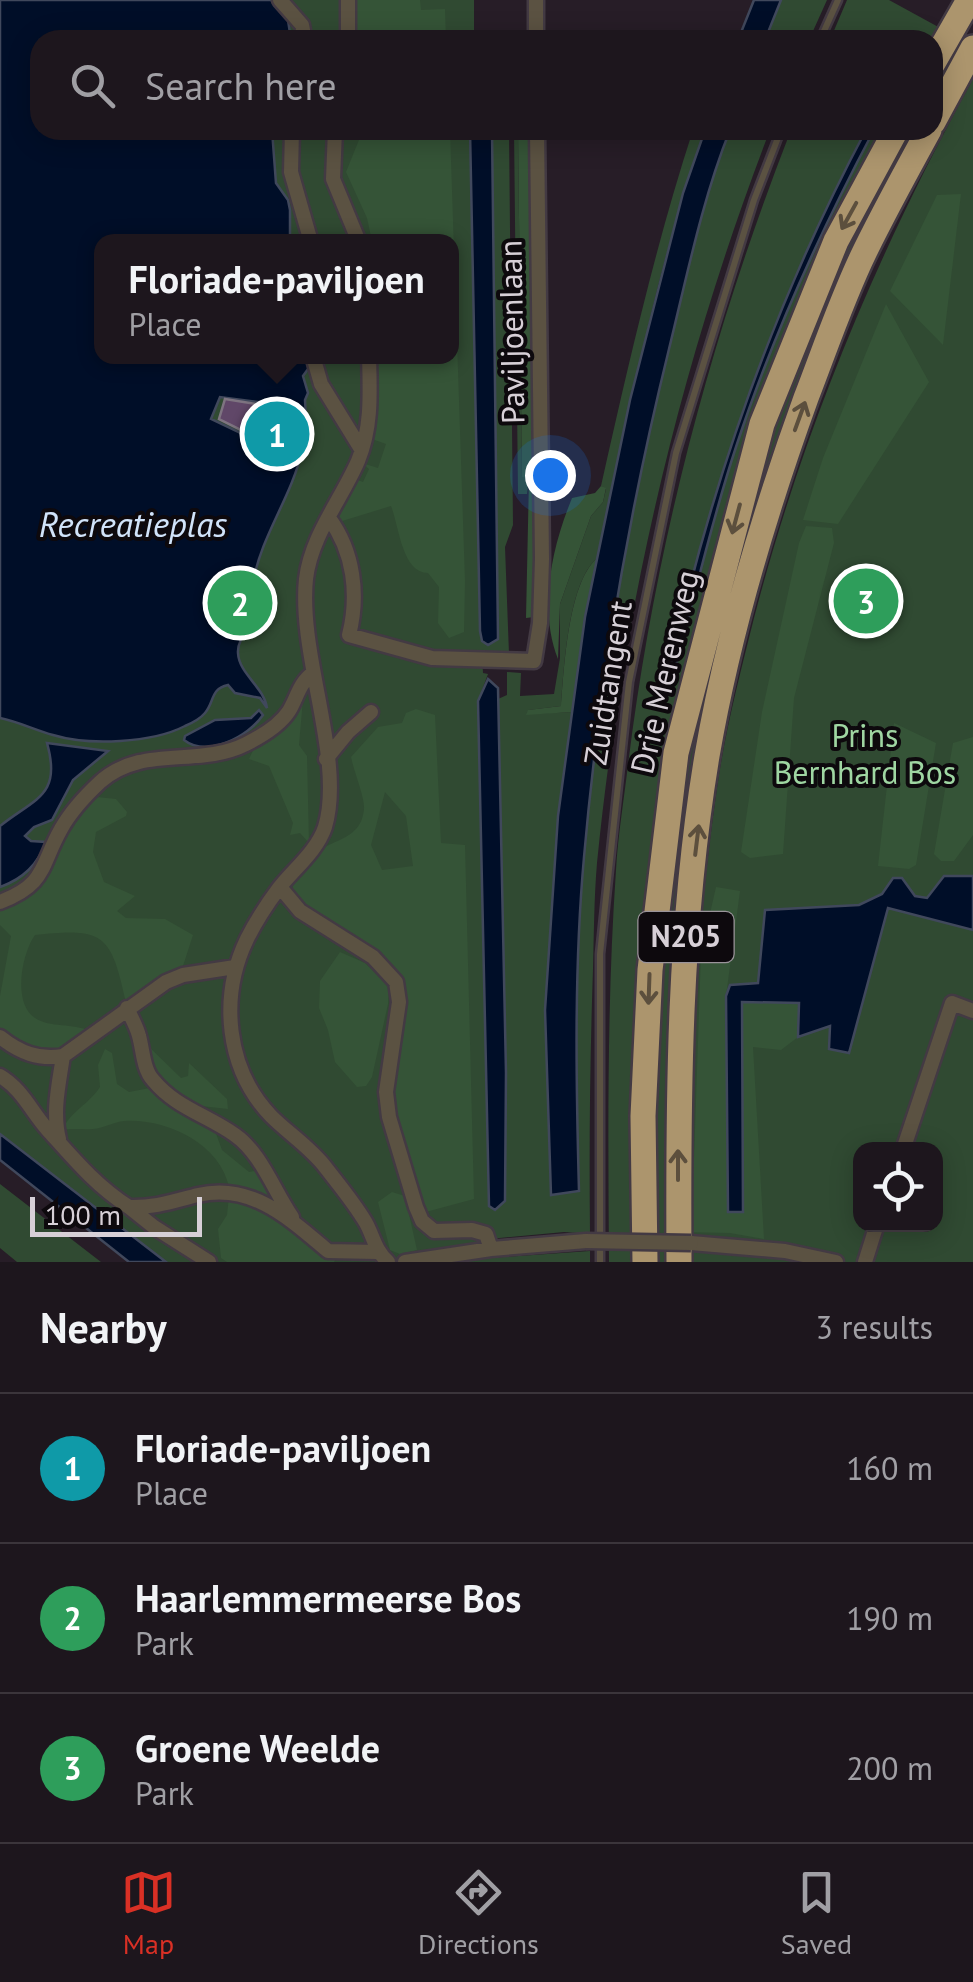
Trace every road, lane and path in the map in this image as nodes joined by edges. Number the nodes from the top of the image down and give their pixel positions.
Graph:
1 (280, 0) edge
2 (348, 0) edge
3 (536, 0) edge
4 (838, 0) edge
5 (969, 0) edge
6 (303, 30) edge
7 (348, 30) edge
8 (536, 30) edge
9 (824, 30) edge
10 (943, 45) edge
11 (973, 48) edge
12 (943, 104) edge
13 (292, 140) edge
14 (335, 140) edge
15 (537, 140) edge
16 (777, 140) edge
17 (891, 140) edge
18 (924, 140) edge
19 (309, 234) edge
20 (355, 234) edge
21 (314, 364) edge
22 (369, 364) edge
23 (362, 448) junction
24 (329, 518) junction
25 (313, 673) junction
26 (371, 712) dead end
27 (326, 759) junction
28 (280, 887) junction
29 (0, 902) edge
30 (235, 968) junction
31 (126, 1008) junction
32 (973, 1010) edge
33 (1, 1040) edge
34 (64, 1056) junction
35 (0, 1076) edge
36 (59, 1140) junction
37 (906, 1142) edge
38 (128, 1206) junction
39 (294, 1220) junction
40 (875, 1232) edge
41 (490, 1250) junction
42 (685, 1252) edge
43 (785, 1256) edge
44 (380, 1259) edge
45 (210, 1262) edge
46 (405, 1262) edge
47 (600, 1262) edge
48 (646, 1262) edge
49 (836, 1262) edge
50 (865, 1262) edge

1 - 6 street
2 - 7 street
3 - 8 street
4 - 9 lane
5 - 10 highway
11 - 12 highway
13 - 19 street
14 - 20 street
15 - 24 street, Paviljoenlaan
16 - 47 lane, Zuidtangent
17 -> 48 highway, Drie Merenweg / N205
42 -> 18 highway, Drie Merenweg / N205
21 - 23 street
22 - 23 street
23 - 24 street
24 - 25 street
25 - 27 street
25 - 29 street
26 - 27 street
27 - 28 street
28 - 30 street
28 - 41 street
30 - 31 street
30 - 44 street
31 - 34 street
31 - 39 street
32 - 37 street
33 - 34 street
34 - 36 street
35 - 36 street
36 - 38 street
38 - 39 street
38 - 45 street
39 - 44 street
40 - 50 street
41 - 42 street, bridge
41 - 46 street
42 - 43 street
43 - 49 street

